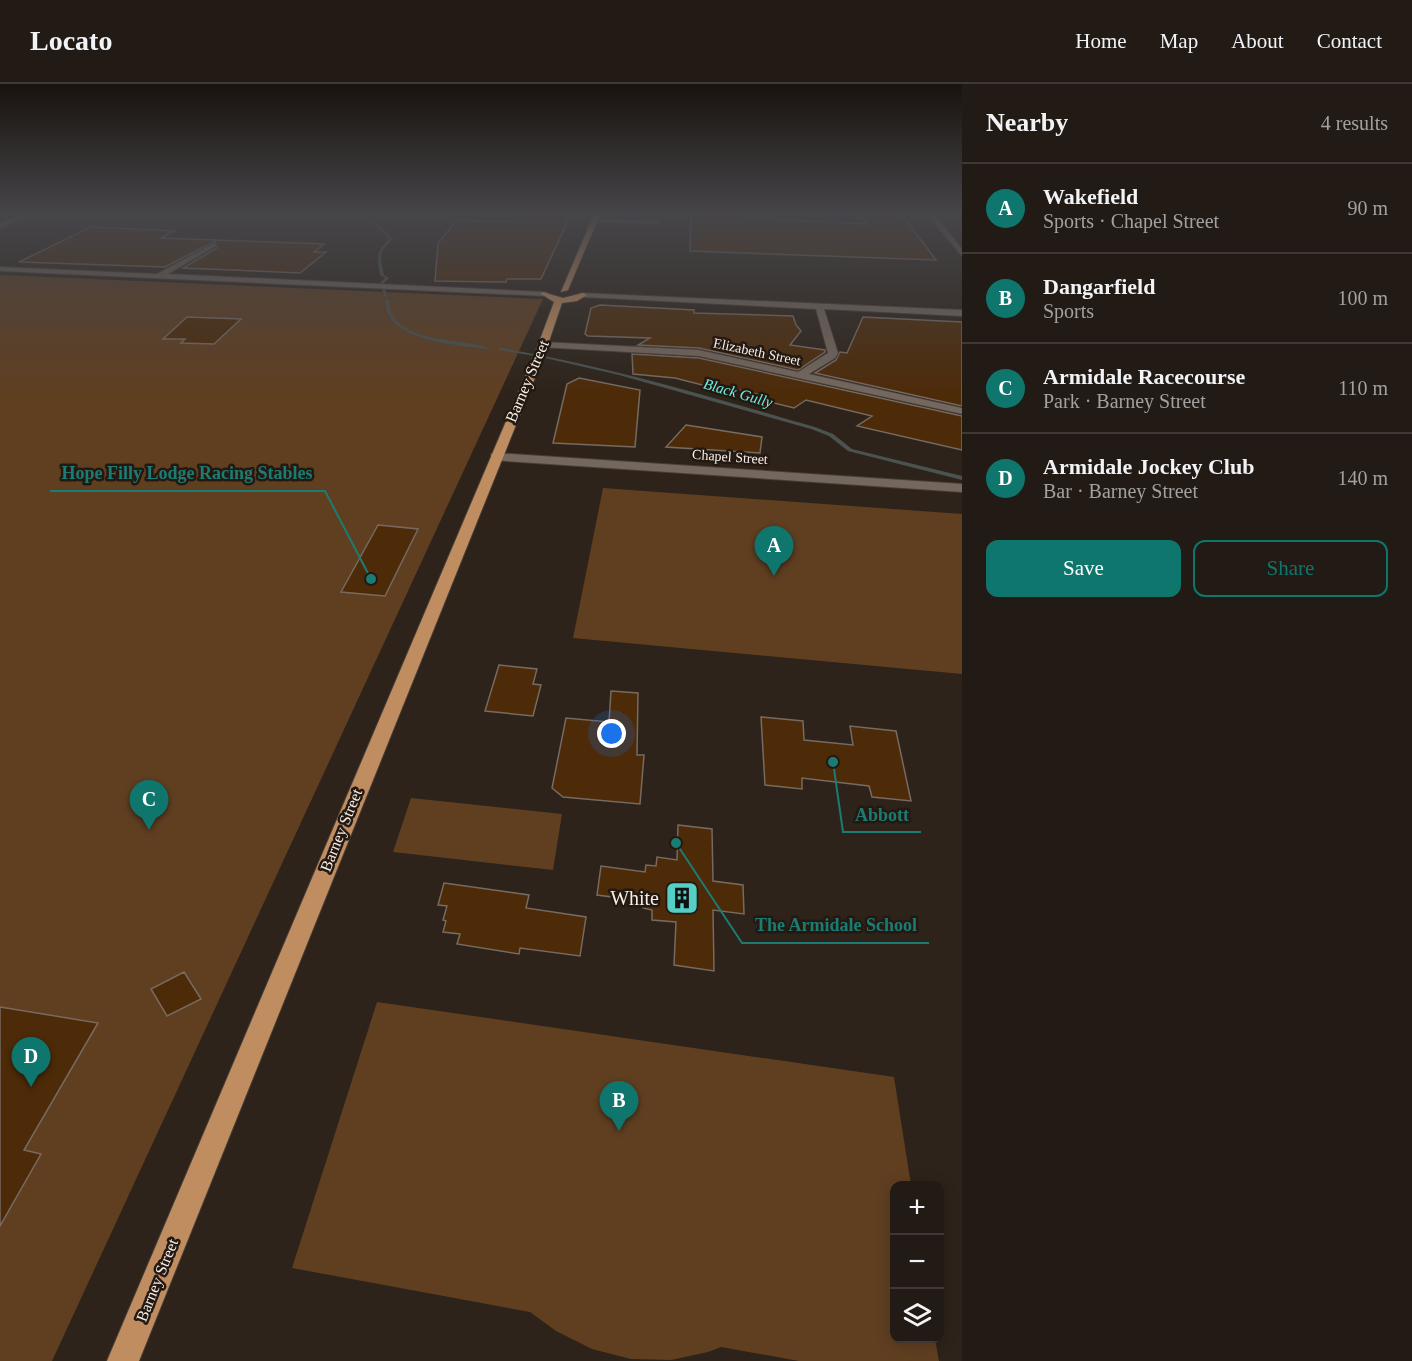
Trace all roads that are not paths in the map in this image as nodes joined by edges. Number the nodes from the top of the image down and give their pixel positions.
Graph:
1 (104, 274) edge
2 (163, 274) edge
3 (571, 274) edge
4 (159, 276) junction
5 (564, 290) junction
6 (545, 294) junction
7 (583, 295) junction
8 (559, 300) junction
9 (819, 306) junction
10 (962, 313) edge
11 (540, 352) junction
12 (800, 375) junction
13 (962, 411) edge
14 (495, 457) junction
15 (962, 488) edge
16 (123, 1361) edge

1 - 4 street
2 - 4 street
3 - 5 main road
4 - 6 street
5 - 6 main road
5 - 7 main road
6 - 8 main road
7 - 8 main road
7 - 9 street
8 - 11 main road, Barney Street
9 - 10 street
9 - 12 street
11 - 12 street, Elizabeth Street
11 - 14 main road, Barney Street
12 - 13 street, Elizabeth Street
14 - 15 street, Chapel Street
14 - 16 main road, Barney Street

